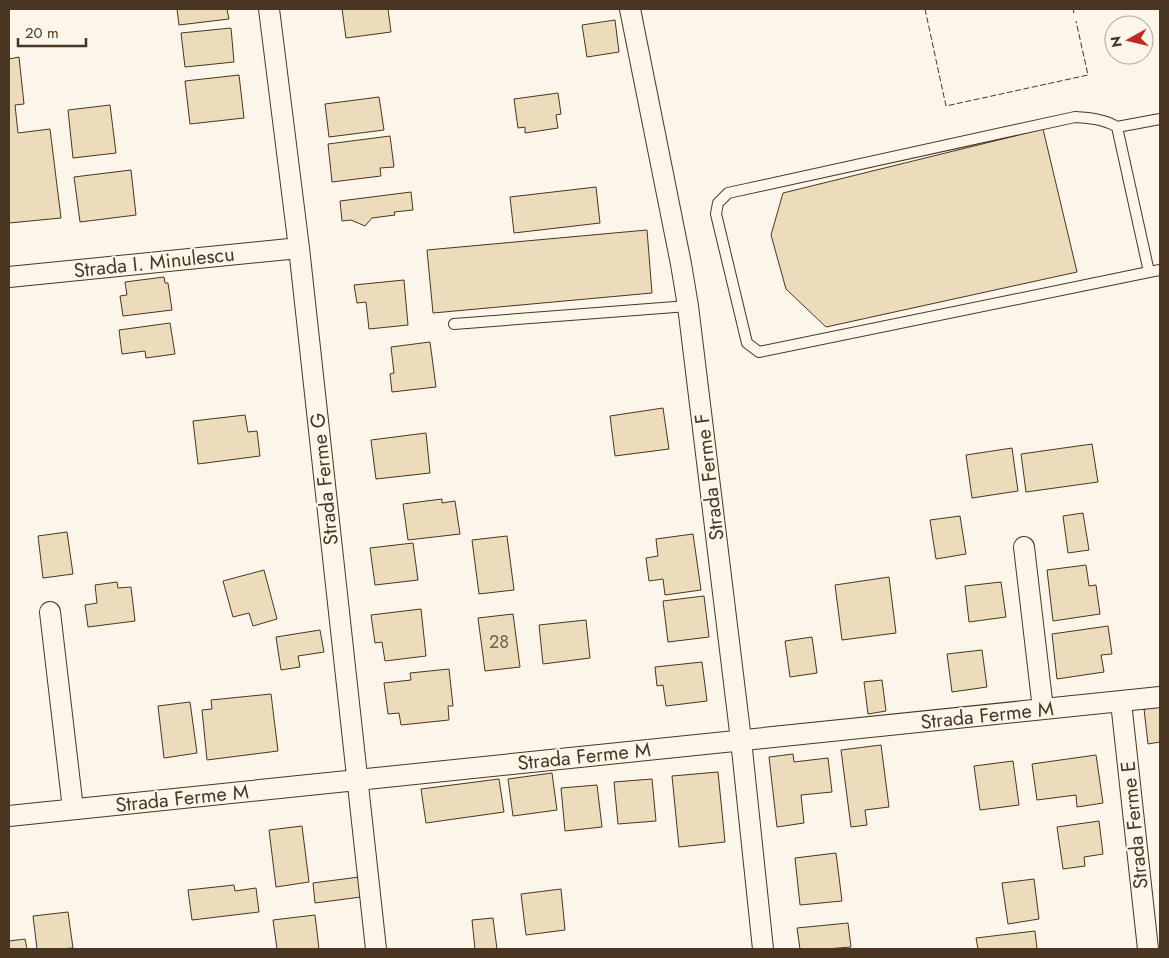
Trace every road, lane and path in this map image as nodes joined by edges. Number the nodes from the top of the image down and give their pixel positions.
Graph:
1 (269, 9) edge
2 (630, 9) edge
3 (1160, 120) edge
4 (1117, 127) junction
5 (299, 248) junction
6 (1160, 270) edge
7 (1149, 272) junction
8 (9, 277) edge
9 (688, 306) junction
10 (454, 324) dead end
11 (1024, 547) dead end
12 (50, 612) dead end
13 (1160, 697) edge
14 (1121, 702) junction
15 (1043, 709) junction
16 (741, 740) junction
17 (357, 780) junction
18 (74, 809) junction
19 (9, 816) edge
20 (376, 949) edge
21 (763, 949) edge
22 (1148, 949) edge

1 - 5 street, Strada Ferme G
2 - 9 street, Strada Ferme F
3 - 4 lane
4 - 7 lane
4 - 7 lane
5 - 8 street, Strada I. Minulescu
5 - 17 street, Strada Ferme G
6 - 7 lane
9 - 10 lane
9 - 16 street, Strada Ferme F
11 - 15 street
12 - 18 street
13 - 14 street, Strada Ferme M
14 - 15 street, Strada Ferme M
14 - 22 street, Strada Ferme E
15 - 16 street, Strada Ferme M
16 - 17 street, Strada Ferme M
16 - 21 street, Strada Ferme F
17 - 18 street, Strada Ferme M
17 - 20 street, Strada Ferme G
18 - 19 street, Strada Ferme M

